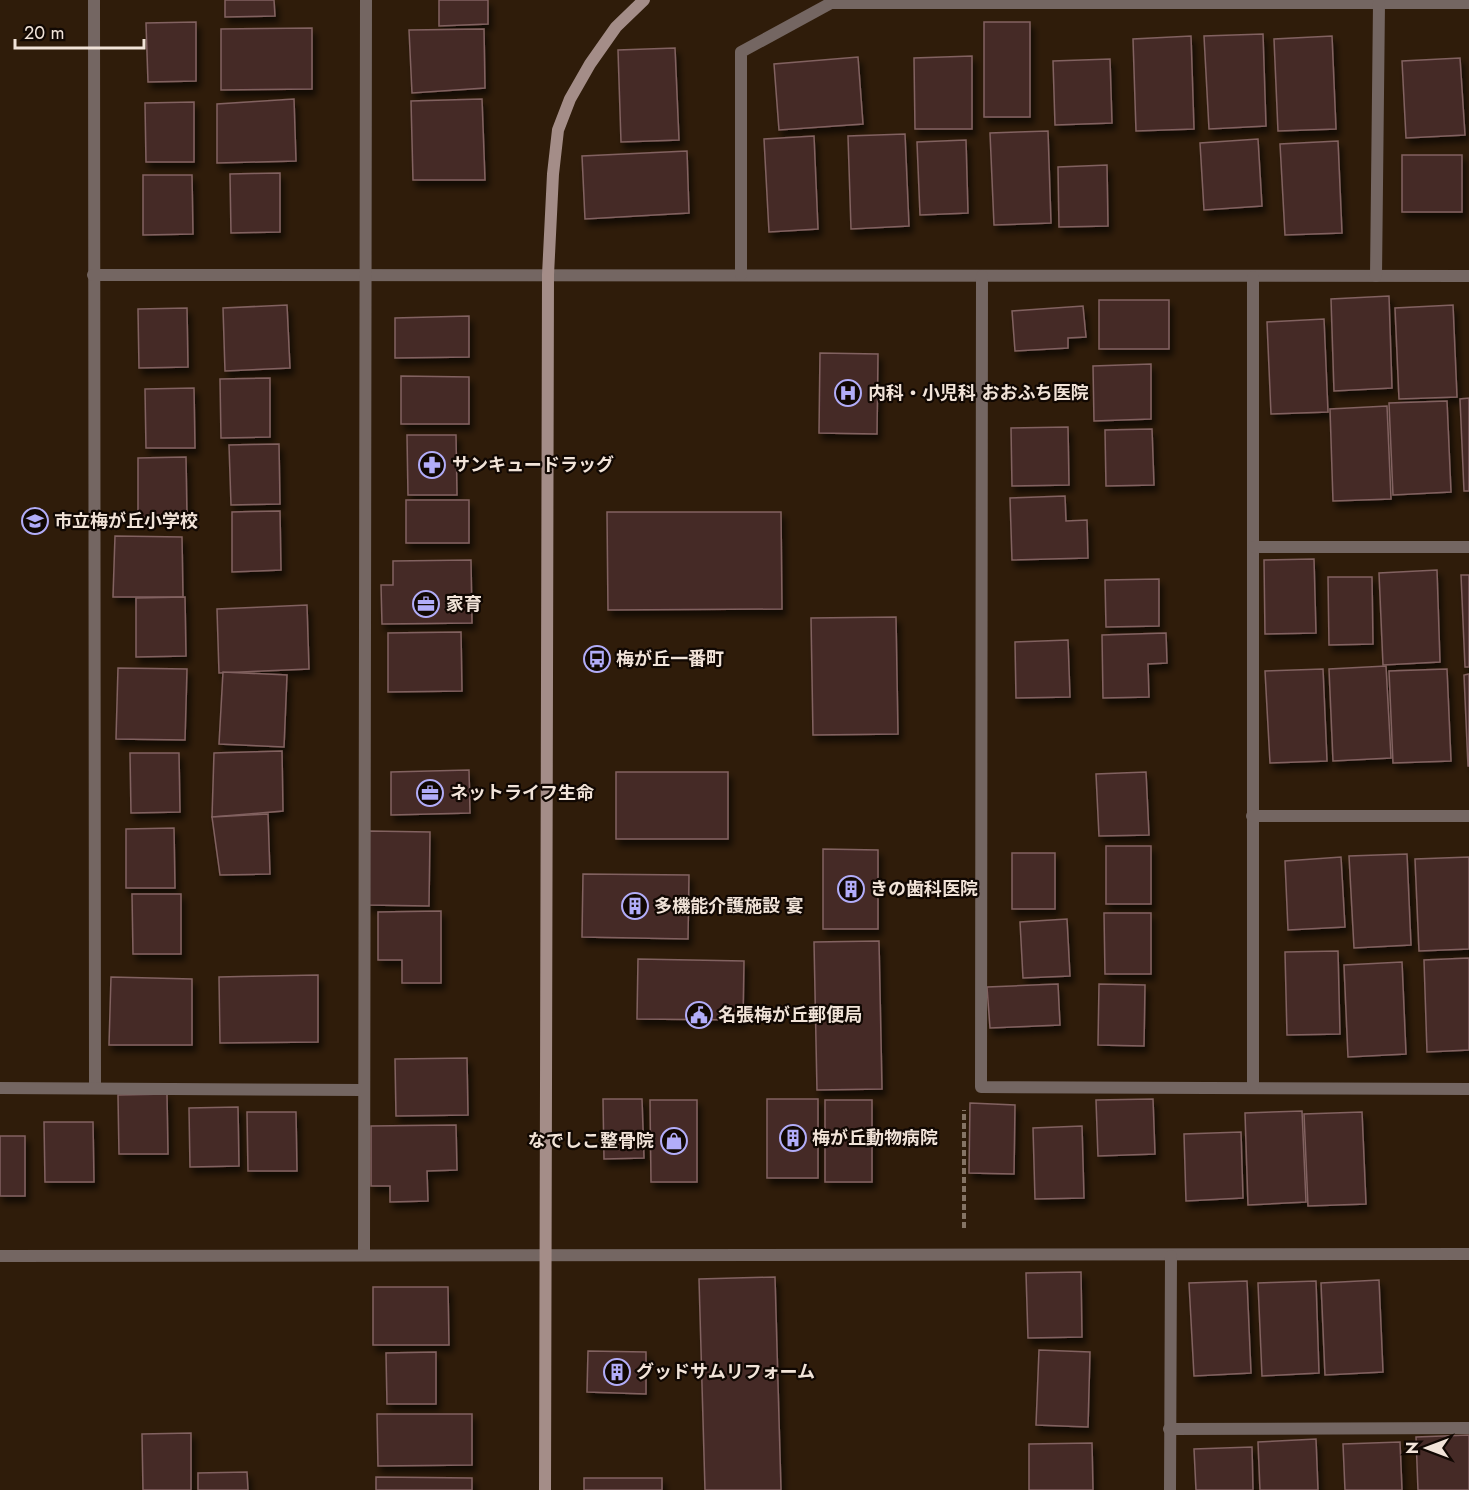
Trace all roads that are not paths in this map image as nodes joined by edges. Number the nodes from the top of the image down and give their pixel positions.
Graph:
1 (94, 0) edge
2 (366, 0) edge
3 (644, 0) edge
4 (1379, 3) junction
5 (1469, 3) edge
6 (365, 274) junction
7 (93, 275) junction
8 (548, 275) junction
9 (741, 275) junction
10 (982, 276) junction
11 (1376, 276) junction
12 (1469, 276) edge
13 (1253, 277) junction
14 (1254, 547) junction
15 (1469, 547) edge
16 (1252, 816) junction
17 (1469, 816) edge
18 (1253, 1087) junction
19 (0, 1088) edge
20 (95, 1088) junction
21 (1469, 1089) edge
22 (363, 1090) junction
23 (364, 1254) junction
24 (1469, 1254) edge
25 (0, 1256) edge
26 (545, 1256) junction
27 (1171, 1256) junction
28 (1469, 1428) edge
29 (1169, 1429) junction
30 (545, 1490) edge
31 (1170, 1490) edge

1 - 7 street
2 - 6 street
3 - 8 street
4 - 5 street
4 - 9 street
4 - 11 street
6 - 7 street
6 - 8 street
6 - 22 street
7 - 20 street
8 - 9 street
8 - 26 street
9 - 10 street
10 - 13 street
10 - 18 street
11 - 12 street
11 - 13 street
13 - 14 street
14 - 15 street
14 - 16 street
16 - 17 street
16 - 18 street
18 - 21 street
19 - 20 street
20 - 22 street
22 - 23 street
23 - 25 street
23 - 26 street
24 - 27 street
26 - 27 street
26 - 30 street
27 - 29 street
28 - 29 street
29 - 31 street

